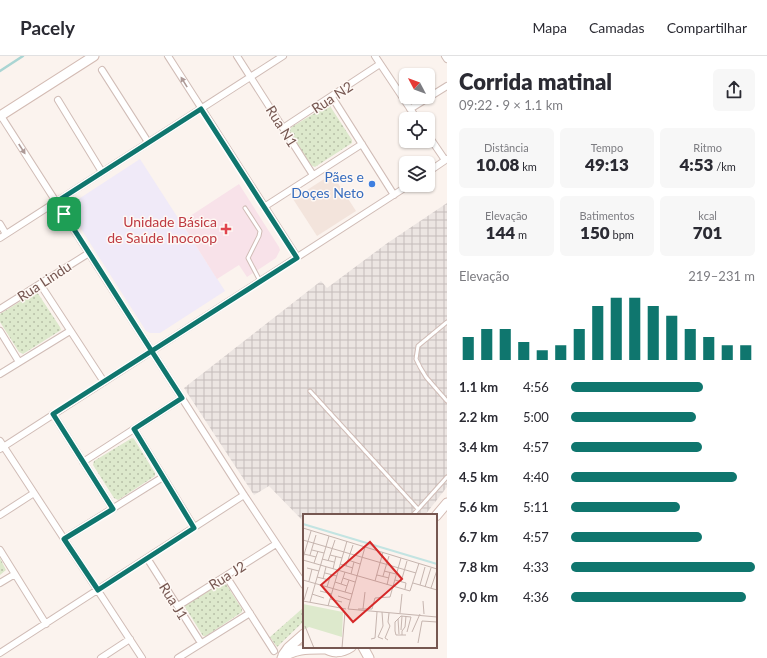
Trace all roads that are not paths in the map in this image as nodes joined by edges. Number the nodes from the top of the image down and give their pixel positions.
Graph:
1 (94, 56) edge
2 (168, 56) edge
3 (237, 56) edge
4 (283, 56) edge
5 (375, 56) edge
6 (445, 56) edge
7 (447, 59) edge
8 (380, 64) junction
9 (102, 70) dead end
10 (250, 77) junction
11 (447, 86) edge
12 (332, 97) junction
13 (58, 100) dead end
14 (201, 109) junction
15 (410, 109) junction
16 (412, 112) edge
17 (0, 116) edge
18 (283, 128) junction
19 (148, 142) junction
20 (362, 144) junction
21 (435, 145) edge
22 (446, 161) edge
23 (435, 168) edge
24 (102, 172) junction
25 (313, 175) junction
26 (399, 192) edge
27 (394, 195) junction
28 (56, 202) junction
29 (264, 206) junction
30 (244, 208) dead end
31 (0, 224) edge
32 (6, 234) junction
33 (0, 238) edge
34 (89, 253) junction
35 (297, 258) junction
36 (260, 281) junction
37 (40, 284) junction
38 (0, 309) edge
39 (447, 322) edge
40 (0, 331) edge
41 (70, 331) junction
42 (152, 351) junction
43 (19, 362) junction
44 (0, 374) edge
45 (104, 382) junction
46 (310, 391) dead end
47 (182, 398) junction
48 (447, 401) edge
49 (53, 414) junction
50 (134, 429) junction
51 (1, 445) edge
52 (83, 462) junction
53 (163, 477) junction
54 (447, 477) edge
55 (34, 493) junction
56 (244, 495) junction
57 (447, 503) edge
58 (113, 509) junction
59 (418, 509) junction
60 (414, 514) edge
61 (0, 515) edge
62 (437, 515) edge
63 (194, 528) junction
64 (64, 539) junction
65 (276, 544) junction
66 (0, 550) edge
67 (147, 558) junction
68 (15, 574) junction
69 (226, 576) junction
70 (0, 583) edge
71 (303, 584) edge
72 (98, 590) junction
73 (178, 606) junction
74 (250, 613) junction
75 (46, 624) junction
76 (303, 635) edge
77 (130, 639) junction
78 (202, 643) junction
79 (348, 648) edge
80 (364, 648) edge
81 (327, 649) edge
82 (0, 654) edge
83 (279, 656) edge
84 (2, 658) edge
85 (101, 658) edge
86 (142, 658) edge
87 (178, 658) edge
88 (341, 658) edge
89 (369, 658) edge

1 - 17 street
14 -> 2 street
3 - 10 street, Rua N1
4 - 10 street
5 - 8 street
6 - 7 street
8 - 12 street, Rua N2
8 - 15 street
9 - 19 street
10 - 14 street
10 - 18 street, Rua N1
11 - 15 street
12 - 18 street, Rua N2
12 - 20 street
13 - 24 street
14 - 19 street
14 - 29 street
15 - 16 street
17 -> 28 street
18 - 25 street, Rua N1
19 - 24 street
20 - 25 street
20 - 27 street
21 - 22 street
22 - 23 street
24 - 28 street
25 - 29 street
26 - 27 street
27 - 35 street
28 - 32 street
28 - 34 street
29 - 35 street
30 - 36 lane
31 - 32 street
32 - 33 street
34 - 37 street, Rua Lindu
34 - 42 street
35 - 36 street
36 - 42 street
37 - 38 street, Rua Lindu
37 - 41 street
39 - 48 lane
40 - 43 street
41 - 43 street
41 - 45 street
42 - 45 street
42 - 47 street
43 - 44 street
45 - 49 street
46 - 59 lane
47 - 50 street
47 - 56 street
49 - 51 street
49 - 52 street
50 - 52 street
50 - 53 street
51 - 55 street
52 - 58 street
53 - 58 street
53 - 63 street
54 - 59 lane
55 - 61 street
55 - 64 street
56 - 63 street
56 - 65 street
57 - 62 street
58 - 64 street
59 - 60 lane
63 - 67 street
64 - 72 street
65 - 69 street, Rua J2
65 - 71 street
66 - 68 street
67 - 72 street
67 - 73 street, Rua J1
68 - 70 street
68 - 75 street
69 - 73 street, Rua J2
69 - 74 street
72 - 75 street
72 - 77 street
73 - 78 street, Rua J1
74 - 78 street
74 - 83 street
75 - 82 street
76 - 83 street
77 - 85 street
77 - 86 street
78 - 87 street
79 - 81 street
80 - 89 street
81 - 83 street
81 - 88 street
82 - 84 street

